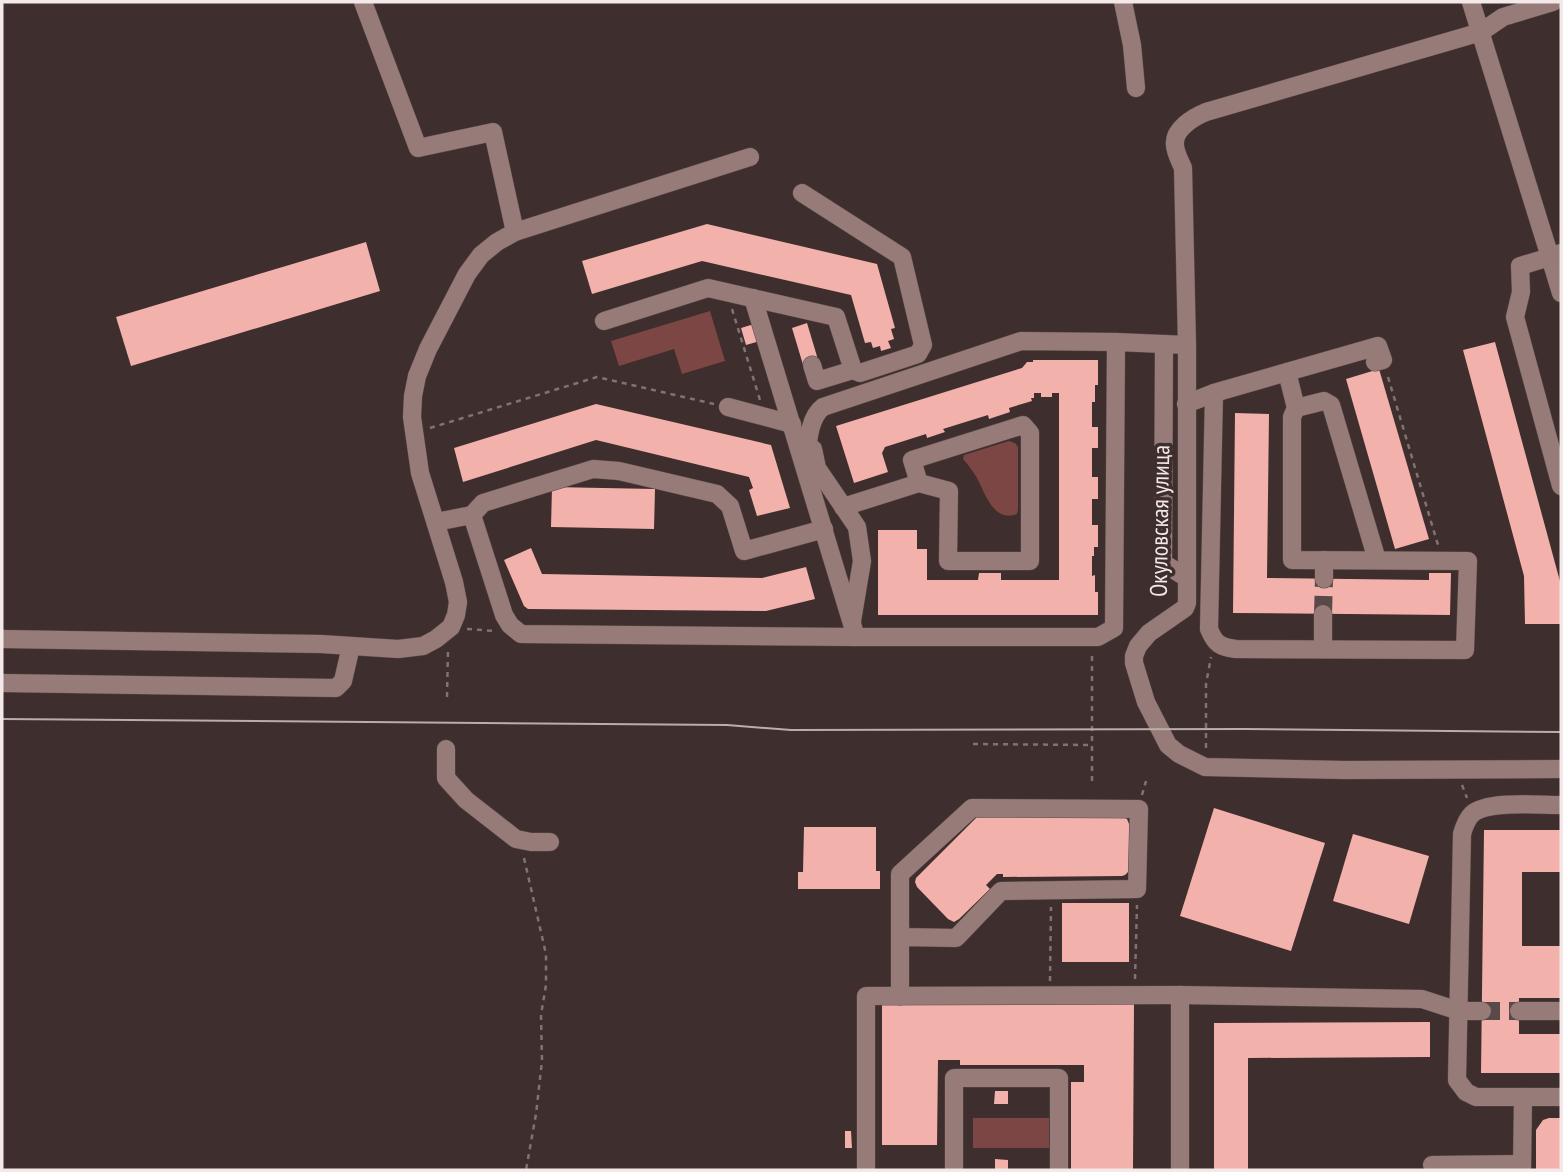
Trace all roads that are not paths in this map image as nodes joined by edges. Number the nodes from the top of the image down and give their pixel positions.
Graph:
1 (363, 2) edge
2 (1123, 2) edge
3 (1471, 2) edge
4 (1553, 2) edge
5 (1480, 32) junction
6 (1136, 88) dead end
7 (750, 157) dead end
8 (802, 193) dead end
9 (515, 232) junction
10 (1555, 255) edge
11 (1561, 293) edge
12 (753, 298) junction
13 (604, 321) dead end
14 (1116, 342) junction
15 (1164, 344) junction
16 (1187, 345) junction
17 (1379, 361) road end
18 (812, 365) dead end
19 (853, 370) junction
20 (1287, 372) junction
21 (1214, 393) junction
22 (1186, 404) junction
23 (728, 407) road end
24 (1296, 408) junction
25 (792, 424) junction
26 (810, 432) junction
27 (805, 468) junction
28 (1560, 476) edge
29 (919, 483) junction
30 (843, 507) junction
31 (472, 515) junction
32 (436, 522) junction
33 (824, 530) junction
34 (859, 540) junction
35 (878, 540) dead end
36 (1324, 560) junction
37 (1377, 560) junction
38 (1187, 578) junction
39 (1324, 579) tunnel mouth
40 (1323, 614) tunnel mouth
41 (1114, 628) junction
42 (854, 630) junction
43 (2, 639) edge
44 (352, 646) junction
45 (1138, 646) junction
46 (1322, 649) junction
47 (2, 684) edge
48 (446, 749) dead end
49 (1561, 769) edge
50 (1561, 805) edge
51 (550, 842) dead end
52 (901, 937) junction
53 (1180, 995) junction
54 (901, 996) junction
55 (1459, 1011) junction
56 (1482, 1011) tunnel mouth
57 (1519, 1011) tunnel mouth
58 (1561, 1011) edge
59 (1523, 1097) junction
60 (1561, 1097) edge
61 (1432, 1164) dead end
62 (1522, 1167) edge
63 (866, 1170) edge
64 (954, 1170) edge
65 (1059, 1170) edge
66 (1180, 1170) edge

1 - 9 street
2 - 6 street
3 - 5 street
4 - 5 street
5 - 10 street
5 - 16 street, Окуловская улица
7 - 9 street
8 - 19 street
9 - 32 street
10 - 11 street
10 - 28 street
12 - 13 street
12 - 19 street
12 - 25 street
14 - 15 street
14 - 26 street
14 - 41 street
15 - 16 street
15 - 38 street
16 - 22 street, Окуловская улица
17 - 20 street
18 - 19 street
20 - 21 street
20 - 24 street
21 - 22 street
21 - 46 street
22 - 38 street, Окуловская улица
23 - 25 street
24 - 36 street
24 - 37 street
25 - 27 street
26 - 27 street
26 - 30 street
27 - 33 street
29 - 29 street
29 - 30 street
30 - 34 street
31 - 32 street
31 - 33 street
31 - 42 street
32 - 44 street
33 - 42 street
34 - 35 street
34 - 42 street
36 - 37 street
36 - 39 street
37 - 46 street
38 - 45 street, Окуловская улица
40 - 46 street
41 - 42 street
41 - 45 street
43 - 44 street
44 - 47 street
45 - 49 street
48 - 51 street
50 - 55 street
52 - 52 street
52 - 54 street
53 - 54 street
53 - 55 street
53 - 66 street
54 - 63 street
55 - 56 street
55 - 59 street
57 - 58 street
59 - 60 street
59 - 62 street
61 - 62 street
64 - 65 street

